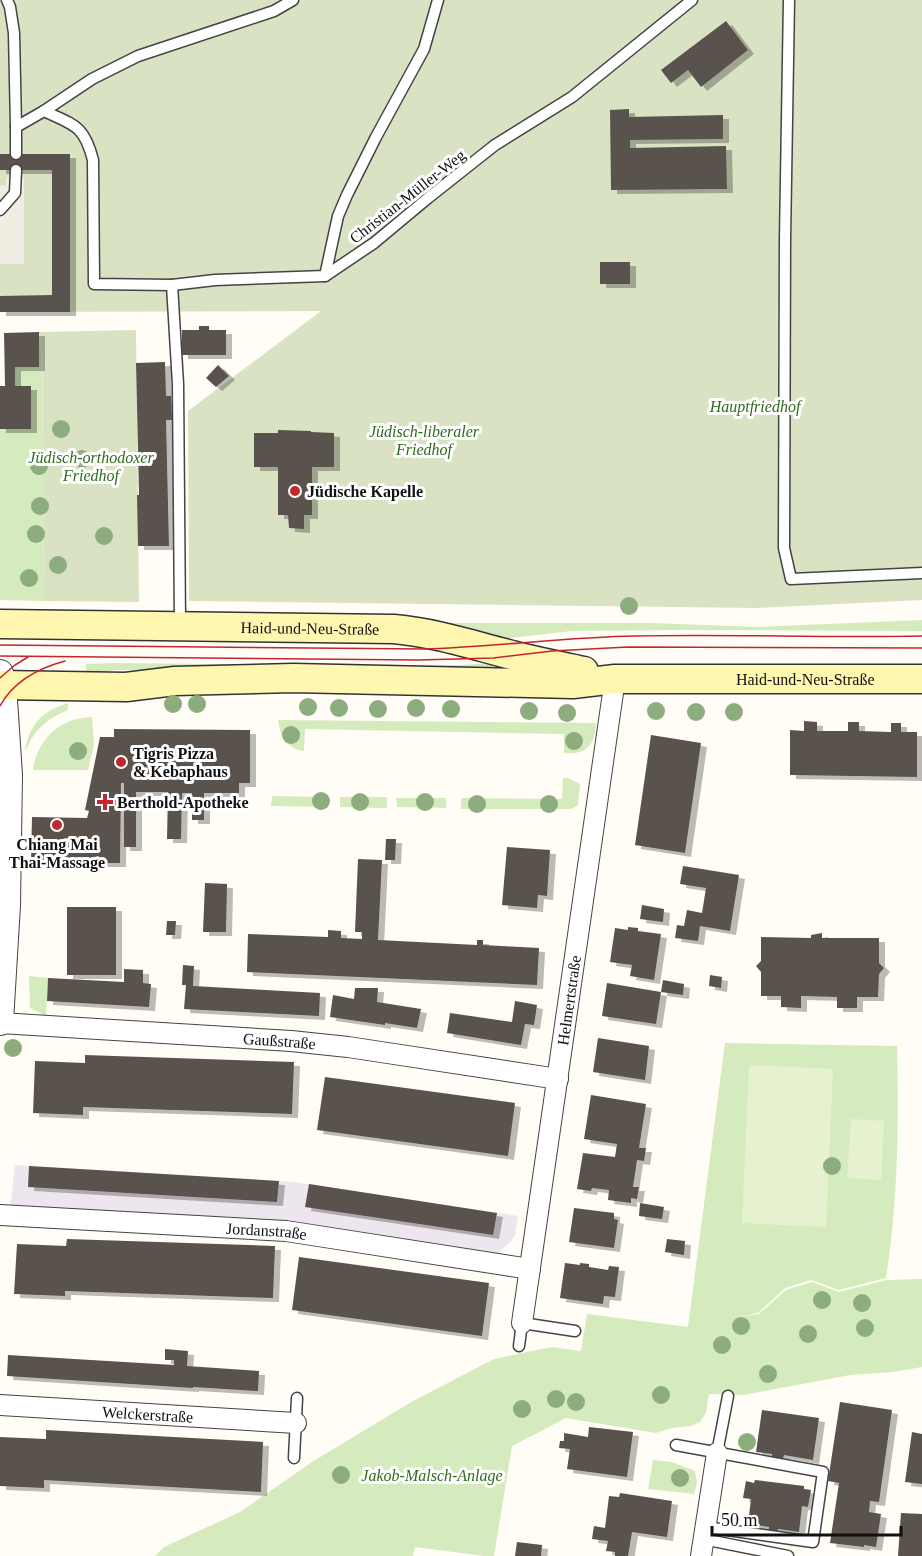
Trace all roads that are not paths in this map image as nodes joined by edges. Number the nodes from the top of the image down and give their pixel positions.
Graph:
1 (7, 0) edge
2 (293, 0) edge
3 (438, 0) edge
4 (692, 0) edge
5 (789, 0) edge
6 (44, 111) junction
7 (16, 127) junction
8 (16, 154) dead end
9 (15, 170) dead end
10 (0, 210) edge
11 (325, 276) junction
12 (172, 285) junction
13 (922, 573) edge
14 (0, 624) edge
15 (180, 627) junction
16 (615, 679) junction
17 (922, 679) edge
18 (1, 681) edge
19 (0, 1023) edge
20 (558, 1079) junction
21 (0, 1215) edge
22 (530, 1269) junction
23 (522, 1323) junction
24 (576, 1331) dead end
25 (519, 1346) dead end
26 (728, 1396) dead end
27 (297, 1398) dead end
28 (0, 1405) edge
29 (296, 1423) junction
30 (676, 1445) dead end
31 (717, 1453) junction
32 (294, 1458) dead end
33 (703, 1541) edge
34 (788, 1556) edge

1 - 7 lane
2 - 6 lane
3 - 11 lane
4 - 11 lane, Christian-Müller-Weg
5 - 13 lane
6 - 7 lane
6 - 12 lane
7 - 8 lane
9 - 10 lane
11 - 12 lane
12 - 15 lane
14 - 15 main road, Haid-und-Neu-Straße
15 - 16 main road, Haid-und-Neu-Straße
16 - 17 main road, Haid-und-Neu-Straße
16 - 18 main road, Haid-und-Neu-Straße
16 - 20 street, Helmertstraße
18 - 19 street
19 - 20 street, Gaußstraße
20 - 22 street, Helmertstraße
21 - 22 street, Jordanstraße
22 - 23 street, Helmertstraße
23 - 24 lane
23 - 25 lane, Helmertstraße
26 - 31 lane
27 - 29 lane
28 - 29 street, Welckerstraße
29 - 32 lane
30 - 31 lane
31 - 33 street
31 - 33 lane
33 - 34 lane

